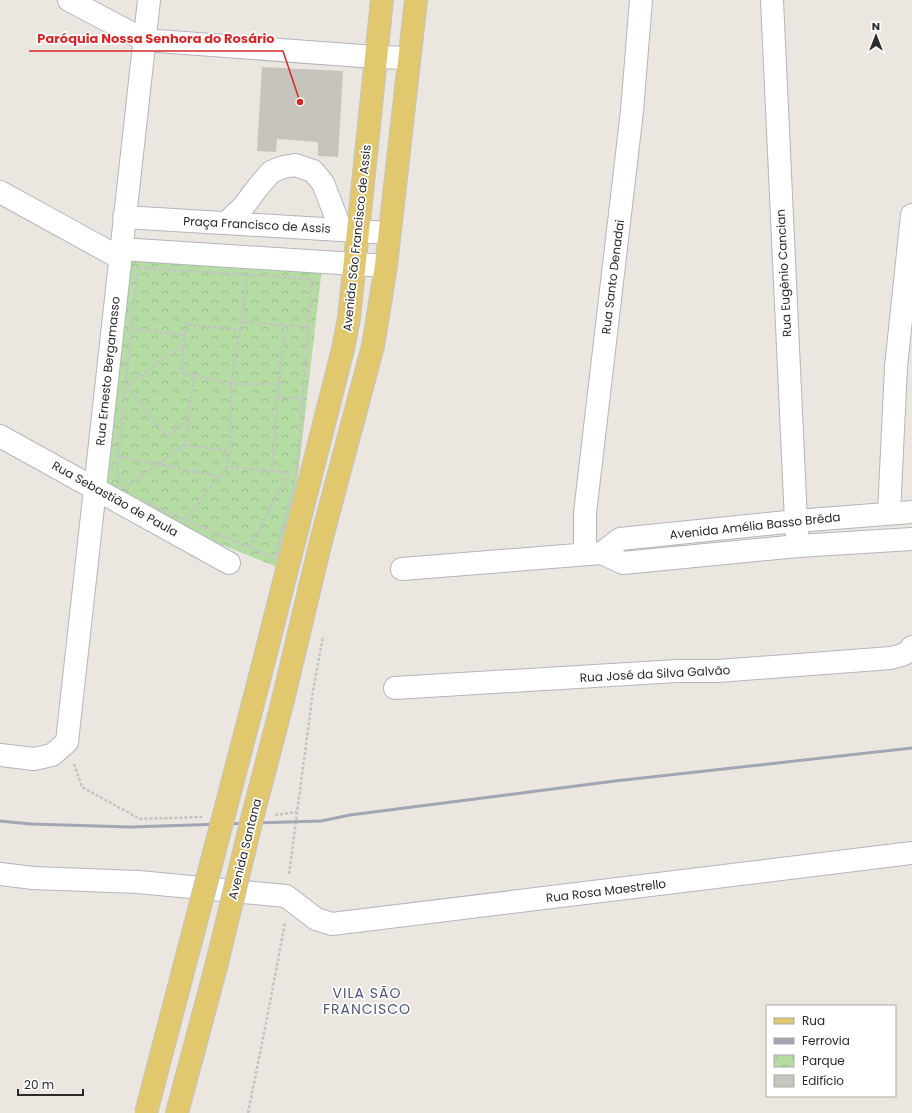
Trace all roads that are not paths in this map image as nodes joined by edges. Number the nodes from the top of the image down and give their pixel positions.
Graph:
1 (69, 0) edge
2 (149, 0) edge
3 (382, 0) edge
4 (416, 0) edge
5 (641, 0) edge
6 (772, 0) edge
7 (144, 40) junction
8 (375, 57) junction
9 (409, 58) junction
10 (0, 192) edge
11 (912, 215) edge
12 (124, 217) junction
13 (226, 223) junction
14 (350, 231) junction
15 (389, 233) junction
16 (121, 254) junction
17 (355, 264) junction
18 (386, 266) junction
19 (0, 436) edge
20 (95, 489) junction
21 (912, 512) edge
22 (889, 513) junction
23 (796, 521) junction
24 (912, 539) edge
25 (798, 546) junction
26 (594, 553) junction
27 (229, 563) dead end
28 (402, 569) dead end
29 (912, 647) edge
30 (395, 688) dead end
31 (0, 755) edge
32 (912, 853) edge
33 (0, 874) edge
34 (146, 1113) edge
35 (177, 1113) edge

1 - 7 street
2 - 7 street, Rua Ernesto Bergamasso
3 - 8 main road, Avenida São Francisco de Assis
4 - 9 main road
5 - 26 street, Rua Santo Denadai
6 - 23 street, Rua Eugênio Cancian
7 - 8 street
7 - 12 street, Rua Ernesto Bergamasso
8 - 9 street
8 - 14 main road, Avenida São Francisco de Assis
9 - 15 main road
10 - 16 street
11 - 22 street
12 - 13 street, Praça Francisco de Assis
12 - 16 street, Rua Ernesto Bergamasso
13 - 14 street, Praça Francisco de Assis
13 - 14 street
14 - 15 street, Praça Francisco de Assis
14 - 17 main road, Avenida São Francisco de Assis
15 - 18 main road
16 - 17 street
16 - 20 street, Rua Ernesto Bergamasso
17 - 18 street
17 - 34 main road, Avenida São Francisco de Assis, bridge
18 - 35 main road, Avenida Santana, bridge
19 - 20 street, Rua Sebastião de Paula
20 - 27 street, Rua Sebastião de Paula
20 - 31 street, Rua Ernesto Bergamasso
21 - 22 street, Avenida Amélia Basso Brêda
22 - 23 street, Avenida Amélia Basso Brêda
23 - 25 street, Rua Eugênio Cancian
23 - 26 street, Avenida Amélia Basso Brêda
24 - 25 street, Avenida Amélia Basso Brêda
25 - 26 street, Avenida Amélia Basso Brêda
26 - 28 street
29 - 30 street, Rua José da Silva Galvão
32 - 33 street, Rua Rosa Maestrello

